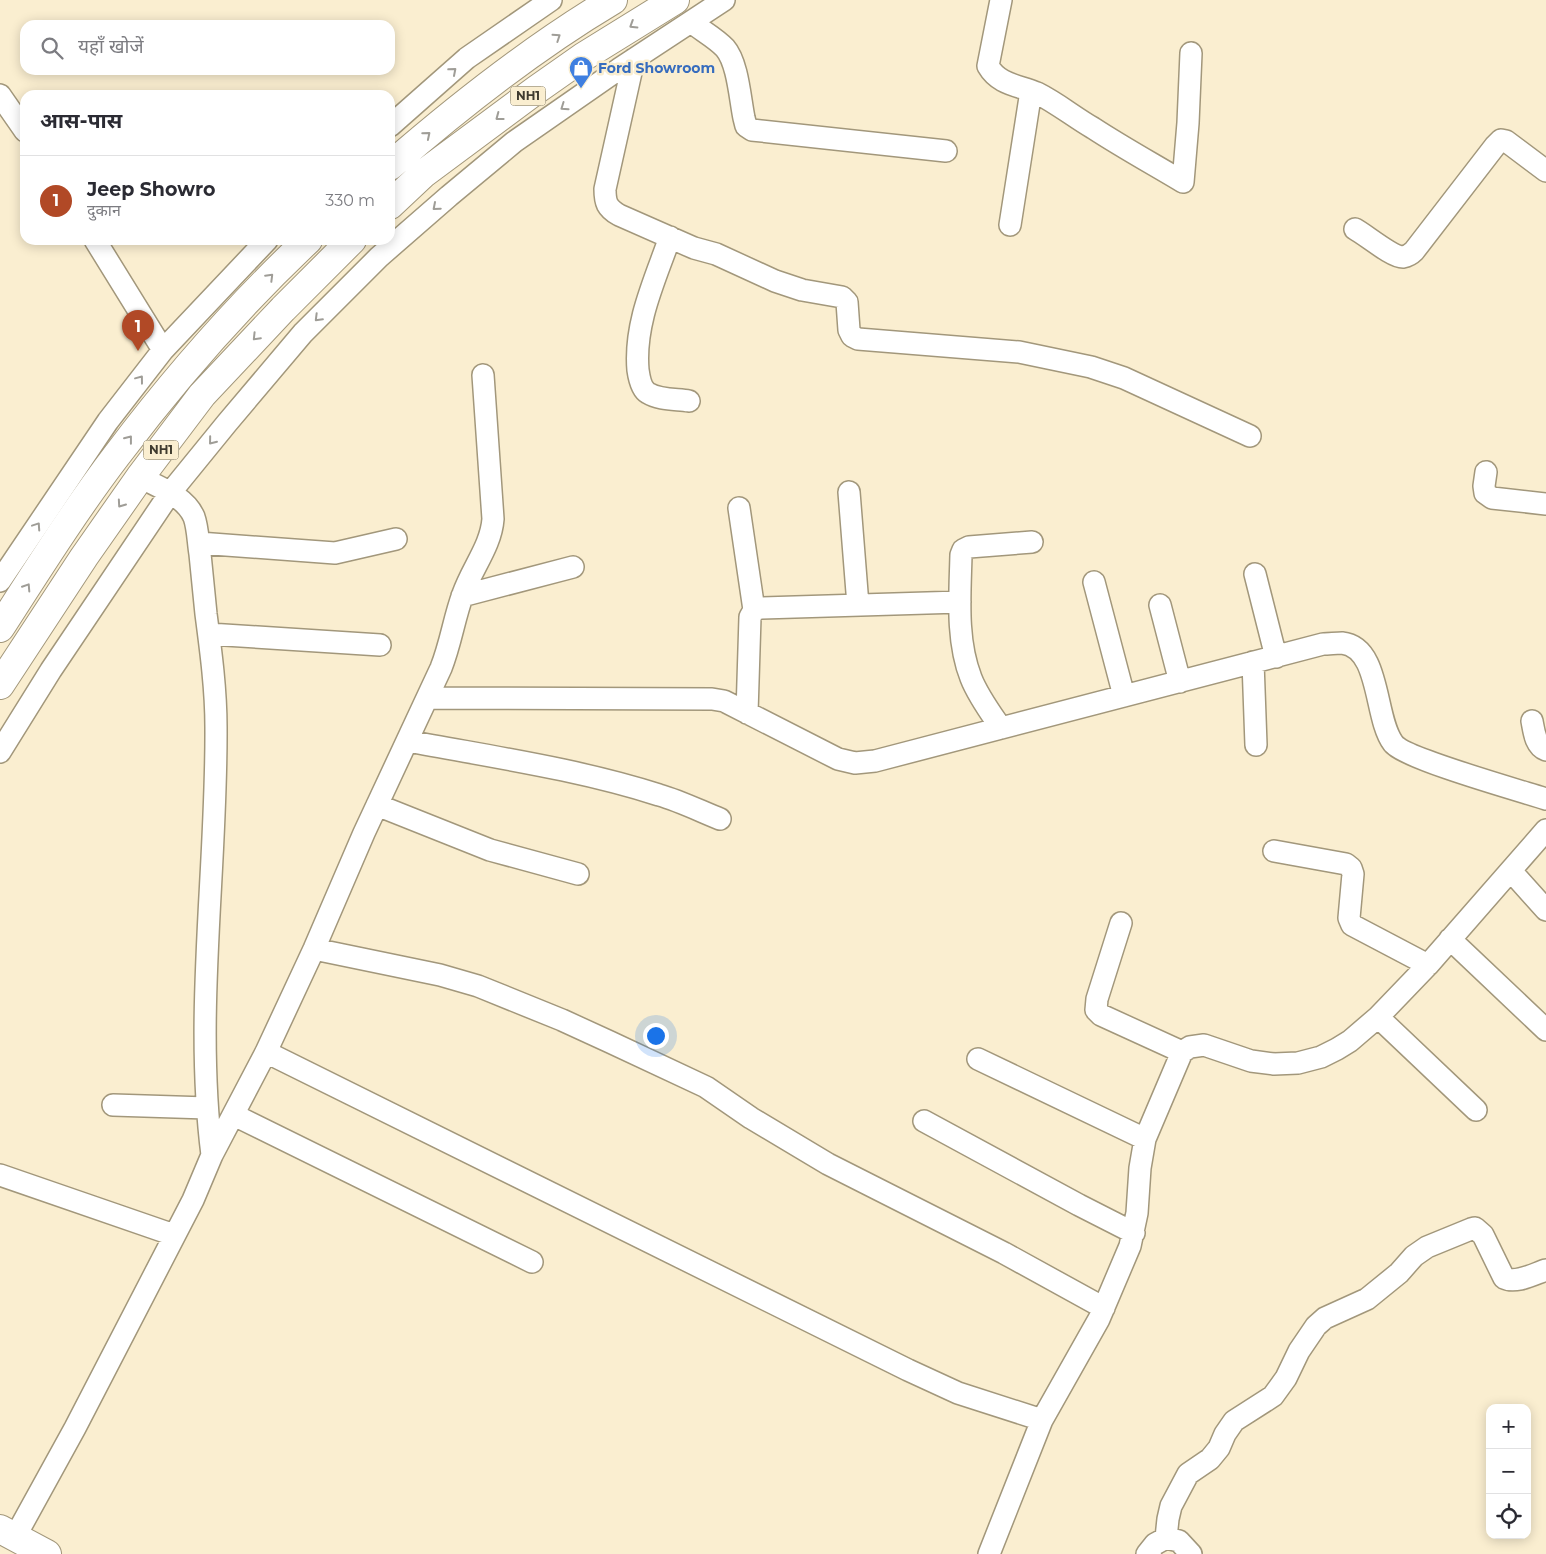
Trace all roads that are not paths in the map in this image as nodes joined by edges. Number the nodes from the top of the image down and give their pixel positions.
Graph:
1 (551, 0) edge
2 (613, 0) edge
3 (675, 0) edge
4 (724, 0) edge
5 (1001, 0) edge
6 (691, 22) junction
7 (1191, 53) dead end
8 (634, 59) junction
9 (1031, 91) junction
10 (0, 95) edge
11 (395, 122) edge
12 (20, 123) edge
13 (946, 151) dead end
14 (395, 162) edge
15 (1546, 171) edge
16 (395, 200) edge
17 (1010, 225) dead end
18 (1355, 228) dead end
19 (670, 237) junction
20 (395, 243) edge
21 (98, 245) edge
22 (262, 245) edge
23 (303, 245) edge
24 (347, 245) edge
25 (393, 245) edge
26 (163, 350) junction
27 (483, 374) dead end
28 (689, 401) dead end
29 (1250, 436) dead end
30 (1486, 472) dead end
31 (140, 477) junction
32 (849, 492) dead end
33 (170, 493) junction
34 (1546, 504) edge
35 (739, 508) dead end
36 (396, 539) dead end
37 (1032, 542) dead end
38 (198, 543) junction
39 (573, 567) dead end
40 (1255, 574) dead end
41 (0, 581) edge
42 (1094, 582) dead end
43 (462, 596) junction
44 (960, 602) junction
45 (858, 605) junction
46 (1160, 605) dead end
47 (754, 610) junction
48 (0, 628) edge
49 (209, 634) junction
50 (380, 644) dead end
51 (10, 649) edge
52 (1276, 656) junction
53 (1253, 662) junction
54 (1180, 682) junction
55 (0, 685) edge
56 (1124, 696) junction
57 (428, 698) junction
58 (747, 713) junction
59 (1532, 721) dead end
60 (1001, 728) junction
61 (408, 740) junction
62 (1256, 745) dead end
63 (1546, 750) edge
64 (0, 752) edge
65 (1546, 799) edge
66 (377, 805) junction
67 (720, 819) dead end
68 (1546, 830) edge
69 (1274, 851) dead end
70 (1511, 871) junction
71 (578, 874) dead end
72 (1546, 910) edge
73 (1121, 923) dead end
74 (1450, 939) junction
75 (314, 949) junction
76 (1428, 965) junction
77 (1378, 1017) junction
78 (1546, 1030) edge
79 (266, 1052) junction
80 (1182, 1052) junction
81 (978, 1059) dead end
82 (113, 1105) dead end
83 (207, 1108) junction
84 (1476, 1110) dead end
85 (234, 1115) junction
86 (924, 1121) dead end
87 (1145, 1140) junction
88 (212, 1155) junction
89 (0, 1175) edge
90 (1134, 1233) junction
91 (174, 1235) junction
92 (532, 1262) dead end
93 (1546, 1270) edge
94 (1104, 1308) junction
95 (1042, 1420) junction
96 (8, 1533) edge
97 (1166, 1538) junction
98 (47, 1554) edge
99 (989, 1554) edge
100 (1147, 1554) edge
101 (1191, 1554) edge

11 -> 1 street
14 -> 2 main road, NH1
3 -> 16 main road, NH1
4 - 6 street
5 - 9 street
6 - 8 street
6 - 13 street
7 - 9 street
8 - 19 street
8 -> 20 street
9 - 17 street
10 - 12 street
15 - 18 street
19 - 28 street
19 - 29 street
21 - 26 street
22 - 26 street
48 -> 23 main road, NH1
24 -> 31 main road, NH1
25 -> 33 street
41 -> 26 street
27 - 43 street
30 - 34 street
31 - 33 street
31 -> 51 main road, NH1
32 - 45 street
33 - 38 street
33 - 64 street
35 - 47 street
36 - 38 street
37 - 44 street
38 - 49 street
39 - 43 street
40 - 52 street
42 - 56 street
43 - 57 street
44 - 45 street
44 - 60 street
45 - 47 street
46 - 54 street
47 - 58 street
49 - 50 street
49 - 83 street
51 - 55 main road, NH1
52 - 53 street
52 - 65 street
53 - 54 street
53 - 62 street
54 - 56 street
56 - 60 street
57 - 58 street
57 - 61 street
58 - 60 street
59 - 63 street
61 - 66 street
61 - 67 street
66 - 71 street
66 - 75 street
68 - 70 street
69 - 76 street
70 - 72 street
70 - 74 street
73 - 80 street
74 - 76 street
74 - 78 street
75 - 79 street
75 - 94 street
76 - 77 street
77 - 80 street
77 - 84 street
79 - 85 street
79 - 95 street
80 - 87 street
81 - 87 street
82 - 83 street
83 - 88 street
85 - 88 street
85 - 92 street
86 - 90 street
87 - 90 street
88 - 91 street
89 - 91 street
90 - 94 street
91 - 96 street
93 - 97 street
94 - 95 street
95 - 99 street
96 - 98 main road
97 - 100 street
97 - 101 street

